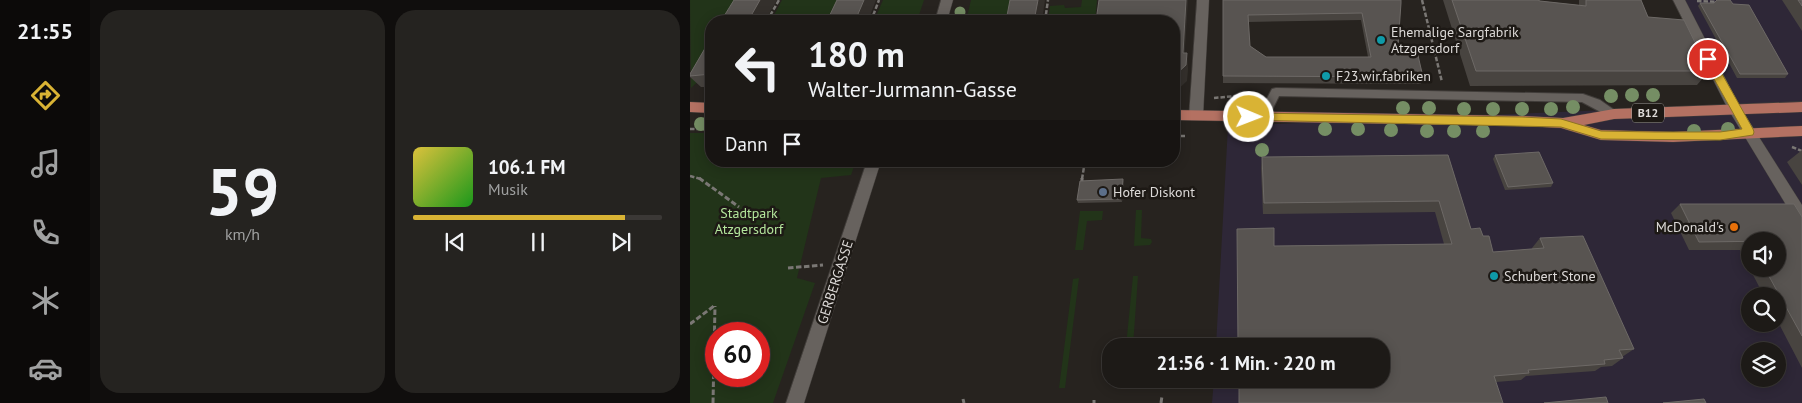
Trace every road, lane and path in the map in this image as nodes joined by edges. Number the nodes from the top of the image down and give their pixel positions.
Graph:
1 (778, 0) edge
2 (879, 0) edge
3 (947, 0) edge
4 (1048, 0) edge
5 (1202, 0) edge
6 (1422, 0) edge
7 (1679, 0) edge
8 (1726, 2) edge
9 (770, 15) edge
10 (873, 15) edge
11 (943, 15) edge
12 (1046, 15) edge
13 (1276, 92) junction
14 (1445, 95) junction
15 (1198, 99) junction
16 (690, 107) edge
17 (1802, 107) edge
18 (705, 108) edge
19 (1735, 109) junction
20 (1614, 114) junction
21 (1180, 116) edge
22 (1196, 116) junction
23 (1263, 117) junction
24 (1561, 123) junction
25 (690, 129) edge
26 (705, 129) edge
27 (1802, 130) edge
28 (1749, 132) junction
29 (1180, 136) edge
30 (1185, 136) dead end
31 (872, 167) edge
32 (1084, 167) edge
33 (690, 176) edge
34 (1082, 181) edge
35 (739, 208) dead end
36 (1802, 218) edge
37 (841, 264) junction
38 (788, 268) dead end
39 (690, 324) edge
40 (1162, 396) dead end
41 (713, 403) edge
42 (796, 403) edge
43 (1161, 403) edge

1 - 9 path
2 - 10 path
3 - 11 street
4 - 12 path
5 - 15 street
6 - 14 path
7 - 8 path
7 - 19 street
13 - 14 lane
13 - 15 path
13 - 23 lane
14 - 20 lane
15 - 22 street
16 - 18 main road
17 - 19 main road, B12
19 - 20 main road, B12
19 - 28 street
20 - 24 main road, B12
21 - 22 main road, B12
22 - 23 main road, B12
23 - 24 main road, B12
24 - 28 main road, B12
25 - 26 path
27 - 28 main road, B12
28 - 36 street
29 - 30 path
31 - 37 street, GERBERGASSE
32 - 34 path
33 - 35 path
37 - 38 path
37 - 42 street, GERBERGASSE
39 - 41 path
40 - 43 path

